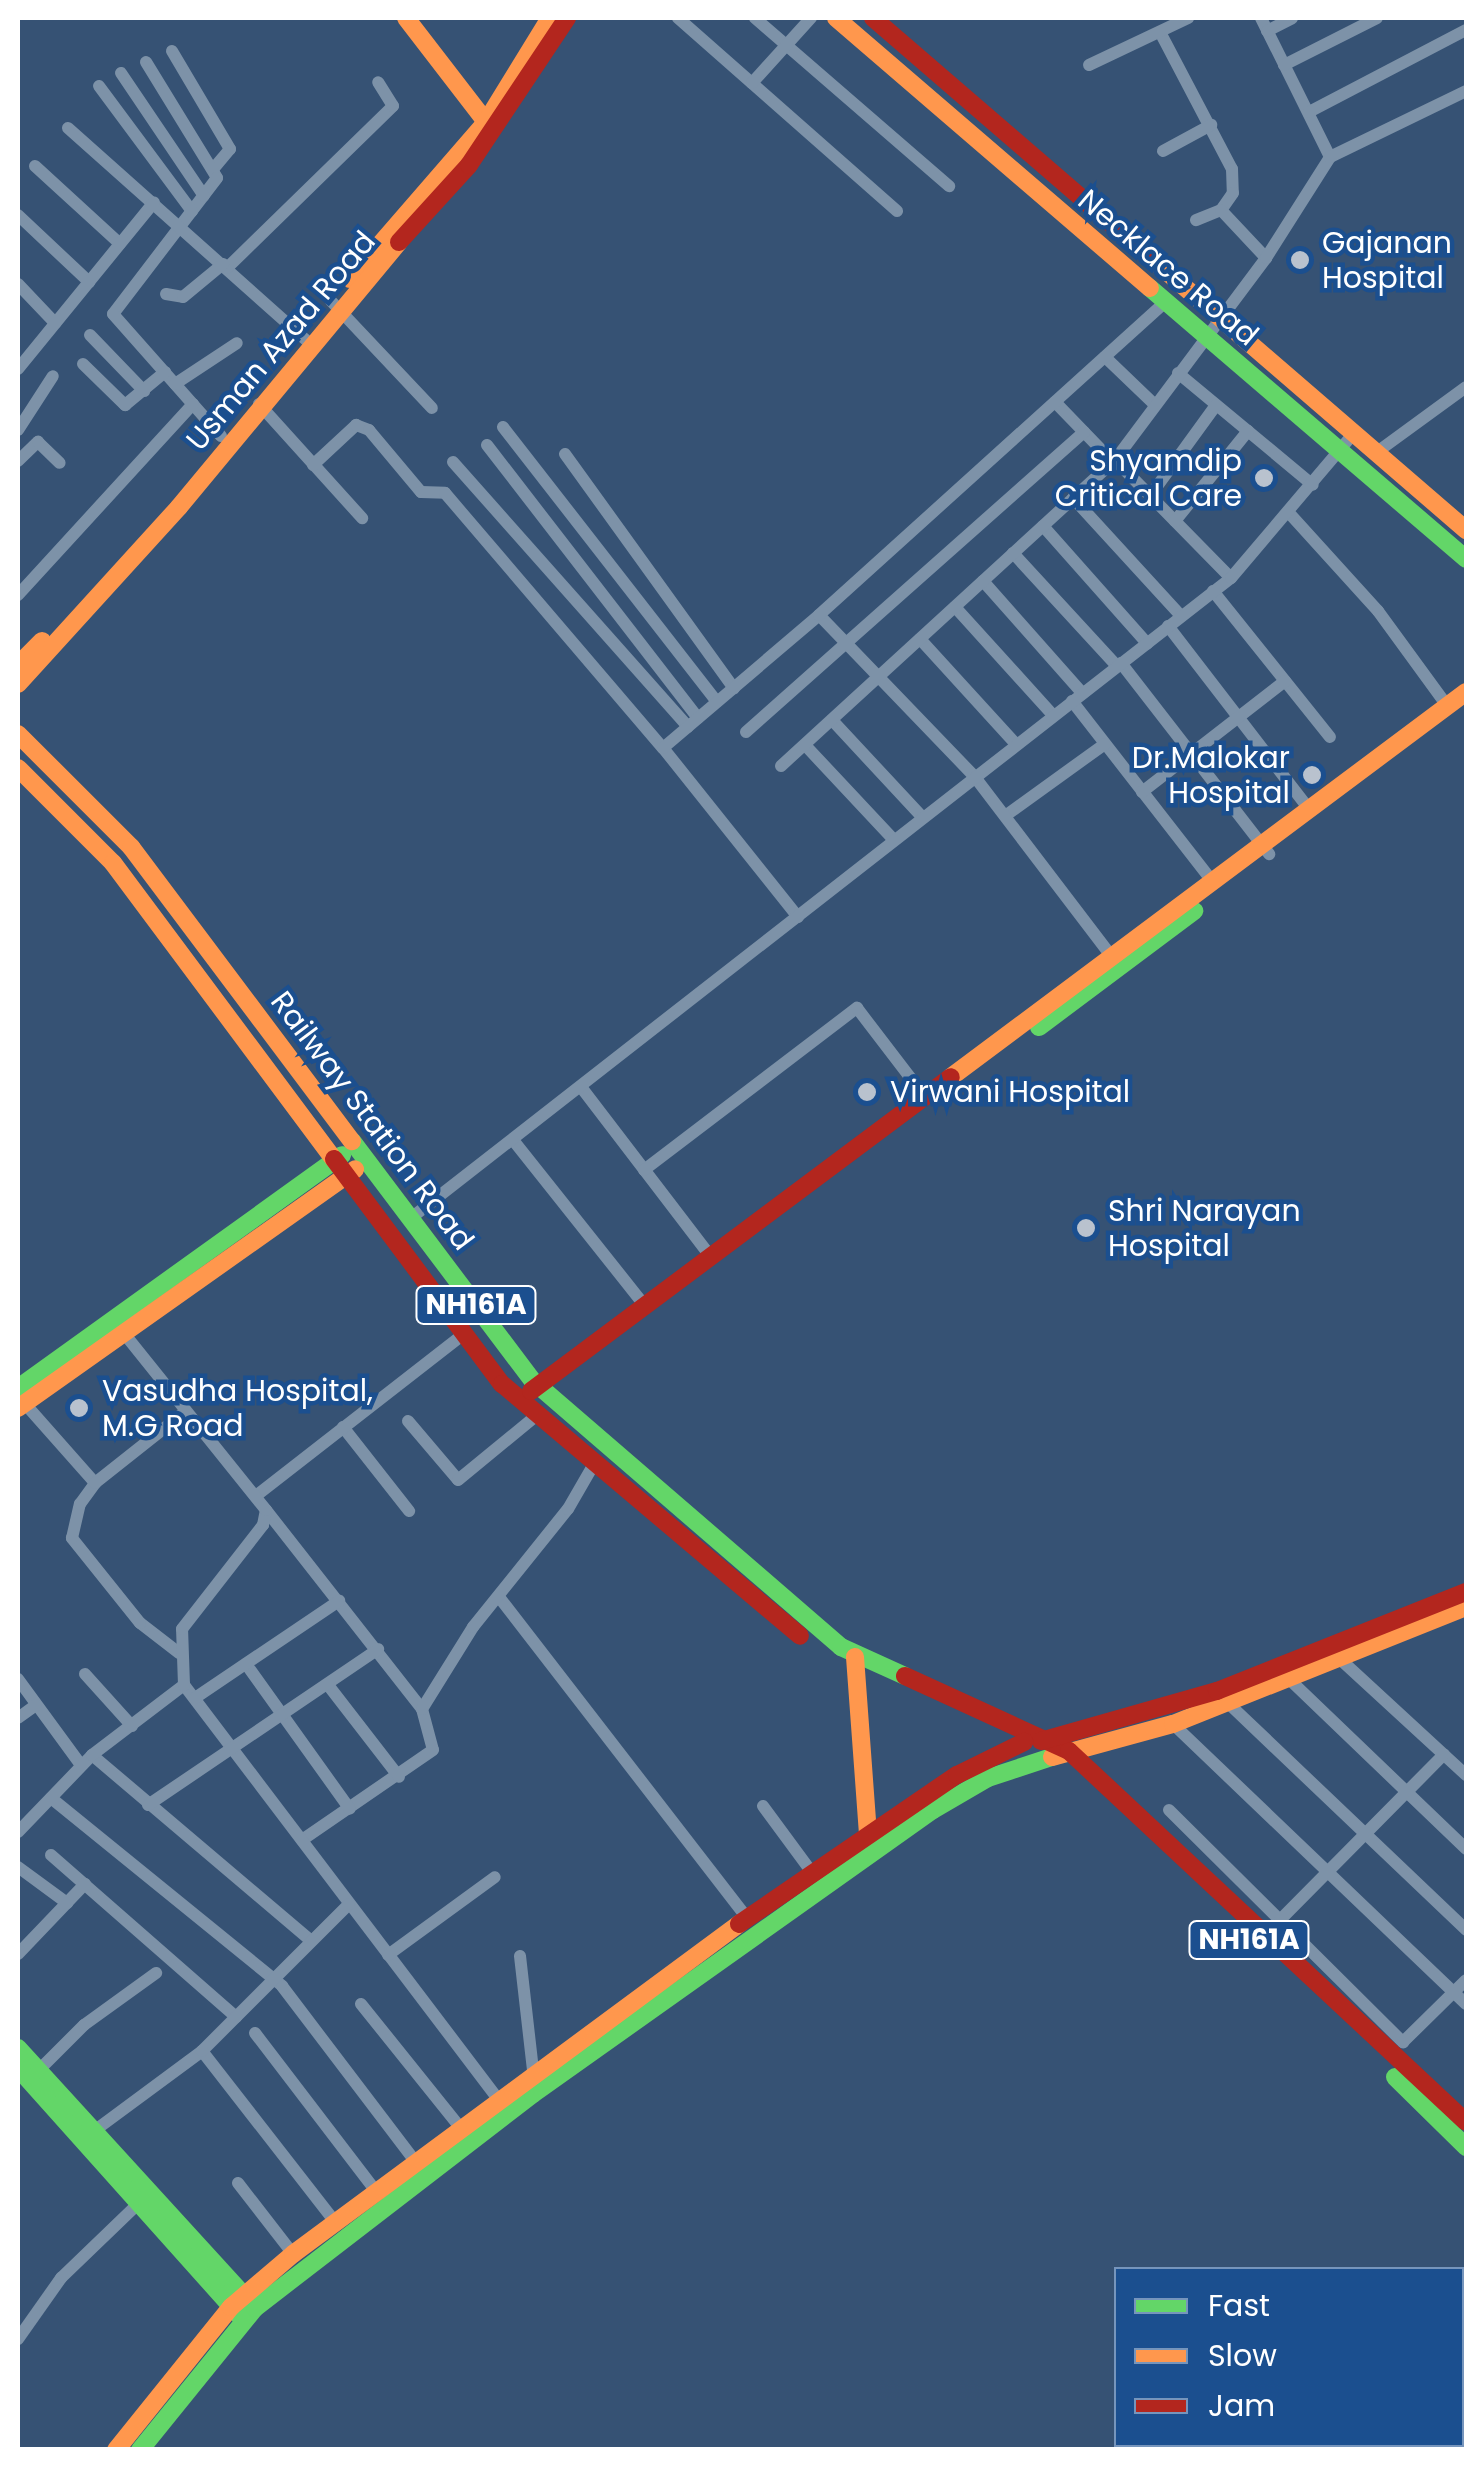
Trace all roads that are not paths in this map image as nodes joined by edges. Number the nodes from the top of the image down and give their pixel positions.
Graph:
1 (406, 18) edge
2 (550, 18) edge
3 (567, 18) edge
4 (678, 18) edge
5 (755, 18) edge
6 (811, 18) edge
7 (836, 18) edge
8 (872, 18) edge
9 (1188, 18) edge
10 (1292, 18) edge
11 (1377, 18) edge
12 (1264, 24) edge
13 (1466, 30) edge
14 (1160, 32) junction
15 (786, 45) junction
16 (172, 51) dead end
17 (146, 62) dead end
18 (1090, 65) dead end
19 (1284, 65) junction
20 (121, 73) dead end
21 (378, 82) dead end
22 (752, 82) junction
23 (99, 86) dead end
24 (1466, 91) edge
25 (1309, 112) junction
26 (486, 122) junction
27 (1211, 125) junction
28 (68, 128) dead end
29 (1162, 151) dead end
30 (1330, 157) junction
31 (35, 166) dead end
32 (214, 168) junction
33 (949, 186) dead end
34 (204, 196) junction
35 (154, 202) junction
36 (1221, 210) junction
37 (192, 211) junction
38 (897, 212) dead end
39 (18, 215) edge
40 (1196, 220) dead end
41 (180, 225) junction
42 (120, 244) junction
43 (1266, 258) junction
44 (226, 266) junction
45 (89, 282) junction
46 (18, 284) edge
47 (166, 294) dead end
48 (1167, 302) junction
49 (334, 305) junction
50 (1222, 313) junction
51 (55, 323) junction
52 (1206, 334) junction
53 (90, 335) dead end
54 (304, 339) junction
55 (237, 343) dead end
56 (1105, 358) junction
57 (83, 364) dead end
58 (18, 369) edge
59 (165, 372) junction
60 (1178, 373) junction
61 (53, 376) dead end
62 (175, 384) junction
63 (1466, 386) edge
64 (144, 391) junction
65 (1055, 402) junction
66 (193, 404) junction
67 (259, 404) junction
68 (1155, 405) junction
69 (1216, 405) junction
70 (432, 408) dead end
71 (502, 427) dead end
72 (18, 430) edge
73 (1248, 431) junction
74 (1084, 432) junction
75 (1355, 432) junction
76 (221, 436) junction
77 (487, 446) dead end
78 (1339, 451) junction
79 (1378, 452) junction
80 (564, 454) dead end
81 (18, 461) edge
82 (1114, 461) junction
83 (60, 462) dead end
84 (453, 462) dead end
85 (313, 464) junction
86 (1313, 485) junction
87 (1150, 496) junction
88 (1073, 498) junction
89 (1290, 514) junction
90 (362, 518) dead end
91 (1175, 521) junction
92 (1043, 526) junction
93 (1466, 530) edge
94 (1014, 553) junction
95 (1466, 558) edge
96 (1232, 578) junction
97 (983, 581) junction
98 (1214, 591) junction
99 (18, 595) edge
100 (955, 607) junction
101 (818, 615) junction
102 (1180, 616) junction
103 (1168, 626) junction
104 (920, 639) junction
105 (1147, 642) junction
106 (848, 646) junction
107 (18, 665) edge
108 (1119, 665) junction
109 (877, 678) junction
110 (1285, 681) junction
111 (18, 684) edge
112 (734, 688) junction
113 (1466, 692) edge
114 (1077, 697) junction
115 (718, 702) junction
116 (1457, 707) edge
117 (1053, 715) junction
118 (1238, 717) junction
119 (832, 720) junction
120 (693, 722) junction
121 (746, 732) dead end
122 (18, 734) edge
123 (1330, 737) dead end
124 (805, 744) junction
125 (1016, 744) junction
126 (1106, 744) junction
127 (664, 748) junction
128 (1190, 753) junction
129 (781, 766) dead end
130 (19, 776) edge
131 (974, 776) junction
132 (1142, 792) junction
133 (1310, 810) junction
134 (1005, 816) junction
135 (922, 817) junction
136 (894, 840) junction
137 (1265, 850) junction
138 (1213, 882) junction
139 (798, 917) junction
140 (1112, 957) junction
141 (581, 1088) junction
142 (926, 1097) junction
143 (513, 1140) junction
144 (361, 1152) junction
145 (340, 1168) junction
146 (644, 1170) junction
147 (411, 1218) junction
148 (711, 1256) junction
149 (645, 1306) junction
150 (123, 1332) junction
151 (464, 1334) junction
152 (542, 1390) junction
153 (19, 1398) edge
154 (527, 1408) junction
155 (186, 1411) junction
156 (408, 1421) dead end
157 (342, 1428) junction
158 (594, 1464) junction
159 (95, 1482) junction
160 (257, 1495) junction
161 (266, 1510) junction
162 (409, 1510) dead end
163 (1466, 1592) edge
164 (500, 1597) junction
165 (340, 1601) junction
166 (1466, 1606) edge
167 (378, 1649) junction
168 (179, 1654) junction
169 (1341, 1660) junction
170 (246, 1664) junction
171 (856, 1665) junction
172 (85, 1674) dead end
173 (18, 1679) edge
174 (1290, 1680) junction
175 (328, 1684) junction
176 (184, 1685) junction
177 (195, 1698) junction
178 (1228, 1703) junction
179 (36, 1705) junction
180 (422, 1709) junction
181 (284, 1716) junction
182 (18, 1718) edge
183 (1173, 1724) junction
184 (132, 1726) junction
185 (1024, 1742) junction
186 (232, 1748) junction
187 (1058, 1750) junction
188 (1444, 1754) junction
189 (87, 1760) junction
190 (1466, 1775) edge
191 (398, 1777) junction
192 (1406, 1792) junction
193 (50, 1798) junction
194 (148, 1804) junction
195 (763, 1806) dead end
196 (350, 1808) junction
197 (1170, 1810) dead end
198 (18, 1831) edge
199 (868, 1832) junction
200 (1365, 1833) junction
201 (302, 1840) junction
202 (1466, 1849) edge
203 (51, 1855) dead end
204 (18, 1867) edge
205 (1328, 1870) junction
206 (810, 1871) junction
207 (495, 1877) dead end
208 (85, 1884) junction
209 (67, 1903) junction
210 (350, 1904) junction
211 (747, 1918) junction
212 (1280, 1920) junction
213 (1466, 1930) edge
214 (311, 1941) junction
215 (18, 1954) edge
216 (388, 1956) junction
217 (520, 1956) dead end
218 (156, 1973) dead end
219 (272, 1977) junction
220 (1466, 1980) edge
221 (1454, 1992) junction
222 (361, 2004) dead end
223 (1466, 2004) edge
224 (236, 2017) junction
225 (254, 2032) dead end
226 (18, 2048) edge
227 (202, 2051) junction
228 (18, 2068) edge
229 (39, 2070) junction
230 (535, 2083) junction
231 (498, 2100) junction
232 (1466, 2122) edge
233 (460, 2127) junction
234 (90, 2135) junction
235 (1466, 2147) edge
236 (415, 2161) junction
237 (238, 2183) dead end
238 (376, 2192) junction
239 (140, 2201) junction
240 (336, 2222) junction
241 (293, 2254) junction
242 (243, 2307) junction
243 (18, 2339) edge
244 (116, 2450) edge
245 (140, 2450) edge

1 - 26 main road
2 - 26 main road, Usman Azad Road
3 - 49 main road, Usman Azad Road
4 - 22 street
5 - 15 street
6 - 15 street
7 - 48 main road, Necklace Road
8 - 50 main road, Necklace Road
9 - 14 street
10 - 12 street
11 - 19 street
12 - 19 street
13 - 25 street
14 - 18 street
14 - 27 street
15 - 22 street
15 - 33 street
16 - 32 street
17 - 32 street
19 - 25 street
20 - 34 street
21 - 44 street
22 - 38 street
23 - 37 street
24 - 30 street
25 - 30 street
26 - 49 main road, Usman Azad Road
27 - 29 street
27 - 36 street
28 - 35 street
30 - 43 street
31 - 42 street
32 - 34 street
34 - 37 street
35 - 41 street
35 - 42 street
36 - 40 street
36 - 43 street
37 - 41 street
39 - 45 street
41 - 44 street
41 - 59 street
42 - 45 street
43 - 50 street
44 - 47 street
44 - 54 street
45 - 51 street
46 - 51 street
48 - 52 main road, Necklace Road
48 - 56 street
49 - 54 main road, Usman Azad Road
49 - 70 street
50 - 52 street
50 - 75 main road, Necklace Road
51 - 58 street
52 - 60 street
52 - 78 main road, Necklace Road
53 - 64 street
54 - 67 main road, Usman Azad Road
54 - 76 main road, Usman Azad Road
55 - 62 street
56 - 65 street
56 - 68 street
57 - 64 street
59 - 62 street
59 - 64 street
60 - 68 street
60 - 69 street
61 - 72 street
62 - 66 street
63 - 79 street
65 - 74 street
65 - 101 street
66 - 76 street
66 - 99 street
67 - 85 street
67 - 111 main road, Usman Azad Road
68 - 82 street
69 - 73 street
69 - 87 street
71 - 115 street
73 - 86 street
73 - 91 street
74 - 82 street
74 - 106 street
75 - 78 street
75 - 79 main road, Necklace Road
76 - 107 main road, Usman Azad Road
77 - 120 street
78 - 86 street
78 - 95 main road, Necklace Road
79 - 93 main road, Necklace Road
80 - 112 street
81 - 83 street
82 - 87 street
82 - 88 street
84 - 120 street
85 - 90 street
85 - 127 street
86 - 89 street
87 - 91 street
88 - 92 street
88 - 102 street
89 - 96 street
89 - 116 street
91 - 96 street
92 - 94 street
92 - 105 street
94 - 97 street
94 - 108 street
96 - 98 street
97 - 100 street
97 - 114 street
98 - 102 street
98 - 110 street
100 - 104 street
100 - 117 street
101 - 106 street
101 - 112 street
102 - 103 street
103 - 105 street
103 - 118 street
104 - 109 street
104 - 125 street
105 - 108 street
106 - 109 street
106 - 121 street
108 - 114 street
108 - 128 street
109 - 119 street
109 - 131 street
110 - 118 street
110 - 123 street
112 - 115 street
113 - 116 main road
114 - 117 street
114 - 126 street
115 - 120 street
116 - 133 main road
116 - 137 main road
117 - 125 street
118 - 128 street
118 - 133 street
119 - 124 street
119 - 135 street
120 - 127 street
122 - 144 main road, Railway Station Road / NH161A
124 - 129 street
124 - 136 street
125 - 131 street
126 - 132 street
126 - 134 street
127 - 139 street
128 - 132 street
128 - 137 street
130 - 145 main road, Railway Station Road / NH161A
131 - 134 street
131 - 135 street
132 - 138 street
133 - 137 main road
134 - 140 street
135 - 136 street
136 - 139 street
137 - 138 main road
137 - 152 main road
138 - 140 main road
139 - 141 street
140 - 142 main road
141 - 143 street
141 - 146 street
142 - 146 street
142 - 148 main road
143 - 147 street
143 - 149 street
144 - 145 main road
144 - 147 main road, Railway Station Road / NH161A
145 - 150 main road
145 - 151 main road, Railway Station Road / NH161A
145 - 153 main road
146 - 148 street
147 - 152 main road, Railway Station Road / NH161A
148 - 149 main road
149 - 152 main road
150 - 153 main road
150 - 155 street
151 - 154 main road, Railway Station Road / NH161A
151 - 157 street
152 - 154 main road
152 - 171 main road, Railway Station Road / NH161A
153 - 159 street
154 - 156 street
154 - 158 main road, Railway Station Road / NH161A
155 - 159 street
155 - 160 street
157 - 160 street
157 - 162 street
158 - 164 street
158 - 171 main road, Railway Station Road / NH161A
159 - 168 street
160 - 161 street
161 - 165 street
161 - 168 street
163 - 187 main road
164 - 180 street
164 - 211 street
165 - 167 street
165 - 170 street
166 - 169 main road
167 - 175 street
167 - 180 street
168 - 176 street
169 - 174 main road
169 - 188 street
170 - 177 street
170 - 181 street
171 - 185 main road, Railway Station Road / NH161A
171 - 187 main road, Railway Station Road / NH161A
171 - 199 main road
172 - 184 street
173 - 179 street
174 - 178 main road
174 - 192 street
175 - 181 street
175 - 191 street
176 - 177 street
176 - 184 street
177 - 186 street
178 - 183 main road
178 - 200 street
179 - 182 street
179 - 189 street
180 - 191 street
181 - 186 street
181 - 196 street
183 - 187 main road
183 - 205 street
184 - 189 street
185 - 187 main road
185 - 199 main road
186 - 194 street
186 - 201 street
187 - 230 main road
187 - 232 main road, NH161A
187 - 235 main road, NH161A
188 - 190 street
188 - 192 street
189 - 193 street
189 - 194 street
191 - 196 street
192 - 200 street
192 - 202 street
193 - 198 street
193 - 219 street
194 - 214 street
195 - 206 street
196 - 201 street
197 - 212 street
199 - 206 main road
200 - 205 street
200 - 213 street
201 - 210 street
203 - 208 street
204 - 209 street
205 - 212 street
205 - 221 street
206 - 211 main road
207 - 216 street
208 - 209 street
208 - 224 street
209 - 215 street
210 - 214 street
210 - 216 street
211 - 230 main road
212 - 221 street
214 - 219 street
216 - 231 street
217 - 230 street
218 - 229 street
219 - 224 street
219 - 236 street
220 - 221 street
221 - 223 street
222 - 233 street
224 - 227 street
225 - 238 street
226 - 229 main road
227 - 234 street
227 - 240 street
228 - 234 main road
229 - 234 main road
230 - 231 main road
230 - 242 main road
231 - 233 main road
233 - 236 main road
234 - 239 main road
234 - 242 main road
236 - 238 main road
237 - 241 street
238 - 240 main road
239 - 242 main road
239 - 243 street
240 - 241 main road
241 - 242 main road
242 - 244 main road
242 - 245 main road

